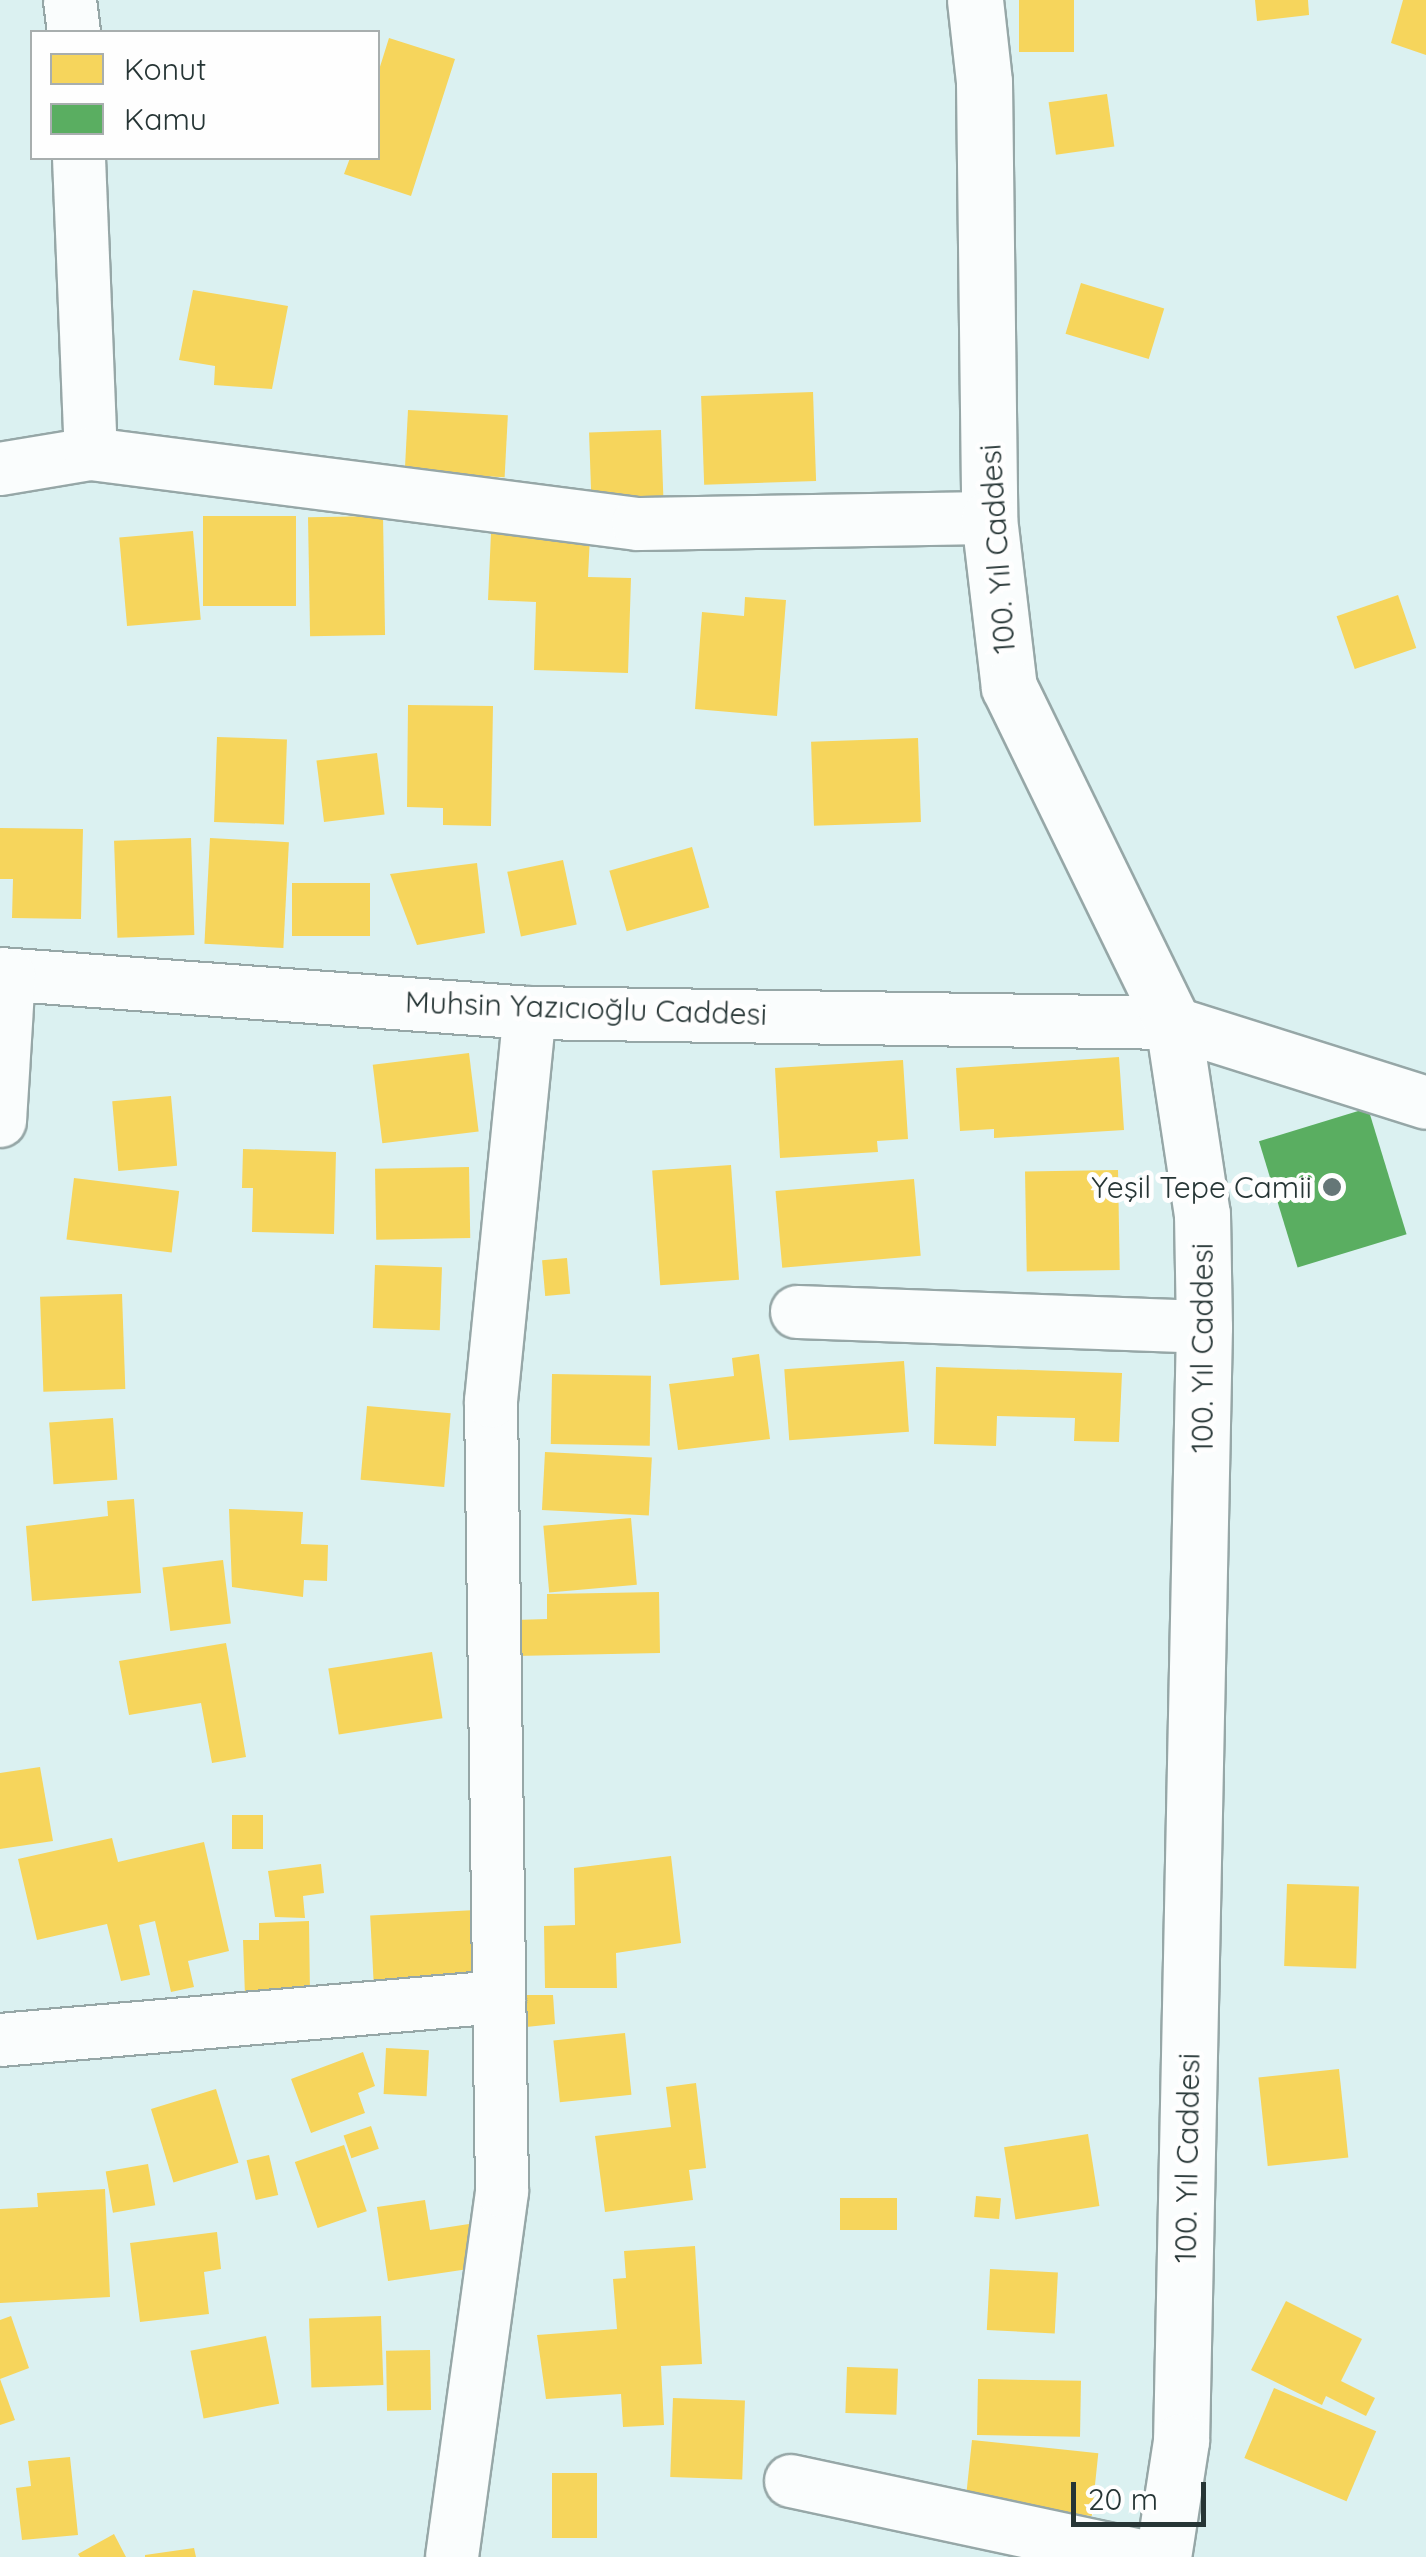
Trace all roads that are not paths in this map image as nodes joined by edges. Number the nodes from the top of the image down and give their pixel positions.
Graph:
1 (70, 0) edge
2 (975, 0) edge
3 (74, 30) edge
4 (79, 160) edge
5 (91, 454) junction
6 (0, 468) edge
7 (989, 518) junction
8 (4, 974) edge
9 (530, 1013) junction
10 (1172, 1023) junction
11 (1426, 1103) edge
12 (0, 1120) edge
13 (796, 1312) dead end
14 (1204, 1327) junction
15 (500, 1997) junction
16 (0, 2040) edge
17 (792, 2481) dead end
18 (452, 2557) edge
19 (1146, 2557) edge
20 (1163, 2557) edge

1 - 3 street
2 - 7 street, 100. Yıl Caddesi
4 - 5 street
5 - 6 street
5 - 7 street
7 - 10 street, 100. Yıl Caddesi
8 - 9 street, Muhsin Yazıcıoğlu Caddesi
8 - 12 street
9 - 10 street, Muhsin Yazıcıoğlu Caddesi
9 - 15 street
10 - 11 street, Muhsin Yazıcıoğlu Caddesi
10 - 14 street, 100. Yıl Caddesi
13 - 14 street
14 - 20 street, 100. Yıl Caddesi
15 - 16 street
15 - 18 street
17 - 19 street

